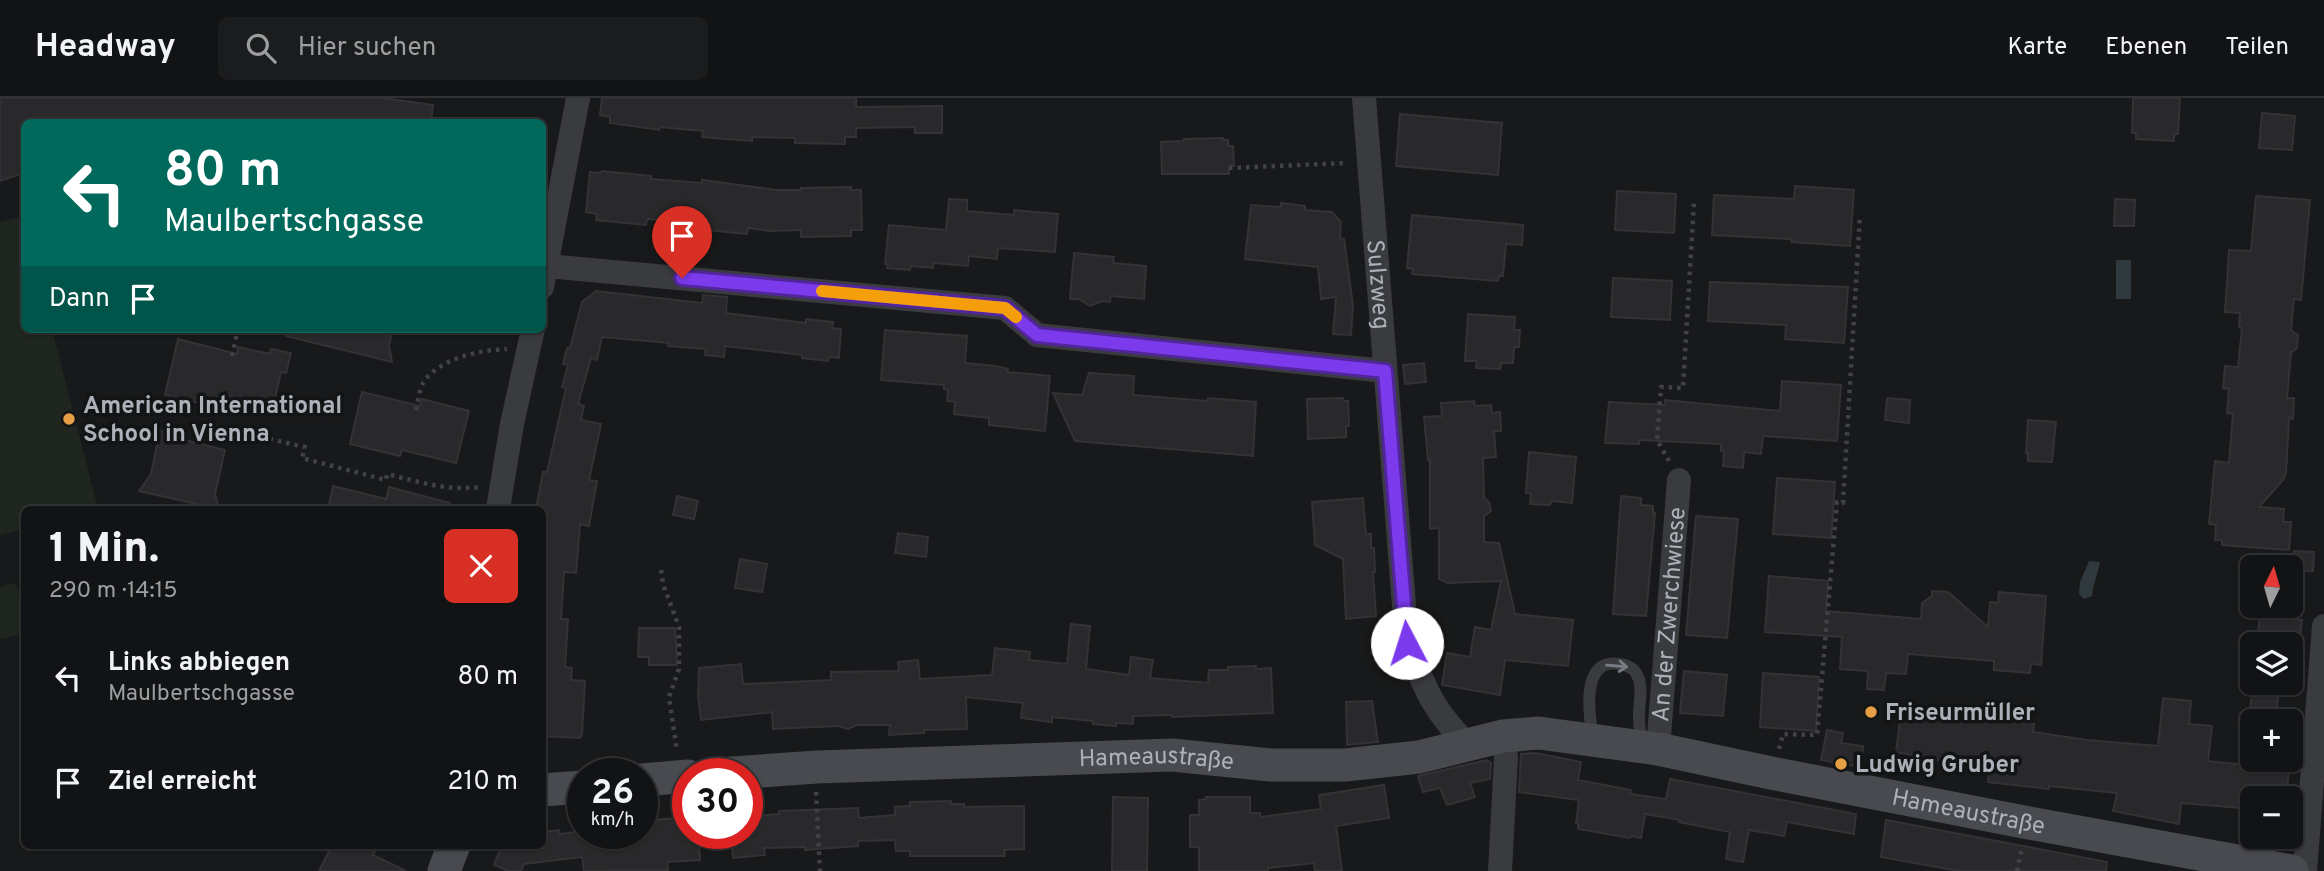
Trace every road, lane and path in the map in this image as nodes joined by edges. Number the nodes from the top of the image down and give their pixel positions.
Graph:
1 (578, 98) edge
2 (1364, 98) edge
3 (1370, 162) junction
4 (1229, 168) dead end
5 (1694, 202) dead end
6 (1860, 215) dead end
7 (546, 271) edge
8 (546, 276) edge
9 (237, 333) edge
10 (531, 339) edge
11 (232, 356) dead end
12 (1385, 371) junction
13 (416, 410) dead end
14 (196, 429) dead end
15 (1679, 480) joint
16 (502, 485) junction
17 (498, 506) edge
18 (662, 570) dead end
19 (2324, 626) edge
20 (1503, 736) junction
21 (1593, 739) junction
22 (1468, 746) junction
23 (1651, 748) junction
24 (681, 758) edge
25 (817, 767) junction
26 (763, 771) edge
27 (1771, 773) junction
28 (567, 788) edge
29 (546, 790) edge
30 (452, 849) edge
31 (444, 871) edge
32 (820, 871) edge
33 (1500, 871) edge
34 (2292, 871) edge
35 (2305, 871) edge

1 - 7 street
2 - 3 street, Sulzweg
3 - 4 path
3 - 12 street, Sulzweg
5 - 15 path
6 - 27 path
8 - 12 street
9 - 11 path
10 - 13 path
10 - 16 street
12 - 22 street, Sulzweg
14 - 16 path
15 - 23 street, An der Zwerchwiese
16 - 17 street
18 - 24 path
19 - 35 street
20 - 21 main road, Hameaustraße
20 - 22 main road, Hameaustraße
20 - 33 street
21 - 23 main road, Hameaustraße
21 -> 23 lane
22 - 25 main road, Hameaustraße
23 - 27 main road, Hameaustraße
25 - 26 main road, Hameaustraße
25 - 32 path
27 - 34 main road, Hameaustraße
28 - 29 main road
30 - 31 main road

